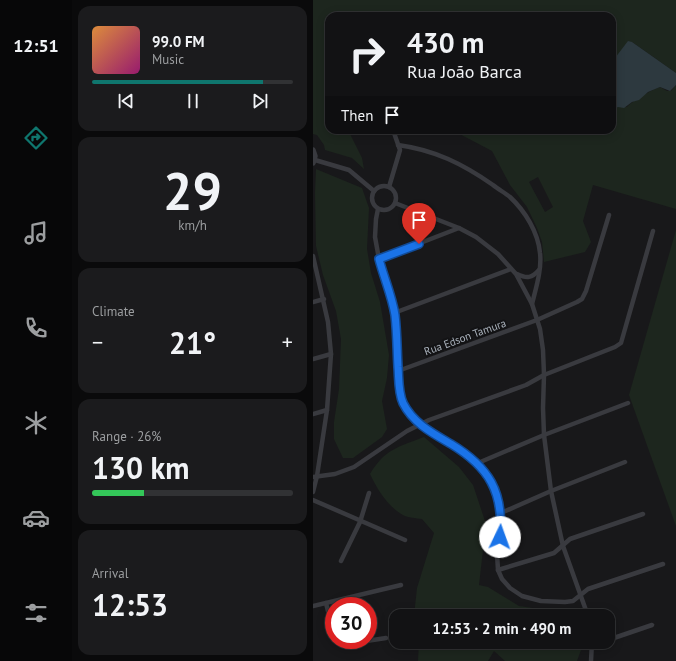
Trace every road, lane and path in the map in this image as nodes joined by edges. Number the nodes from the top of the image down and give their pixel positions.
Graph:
1 (394, 134) edge
2 (398, 145) junction
3 (313, 150) edge
4 (314, 162) edge
5 (389, 187) junction
6 (374, 191) junction
7 (395, 203) junction
8 (378, 209) junction
9 (609, 215) dead end
10 (459, 228) junction
11 (653, 231) dead end
12 (313, 256) edge
13 (379, 259) junction
14 (511, 269) junction
15 (539, 270) junction
16 (516, 274) junction
17 (324, 299) junction
18 (313, 302) edge
19 (532, 304) junction
20 (395, 313) junction
21 (537, 320) junction
22 (331, 354) junction
23 (313, 358) edge
24 (398, 371) junction
25 (544, 375) junction
26 (628, 403) dead end
27 (327, 410) junction
28 (313, 414) edge
29 (419, 424) junction
30 (544, 435) junction
31 (625, 462) dead end
32 (478, 463) junction
33 (315, 476) edge
34 (551, 491) junction
35 (313, 492) edge
36 (369, 494) dead end
37 (313, 500) edge
38 (501, 513) junction
39 (643, 514) dead end
40 (359, 522) junction
41 (405, 540) dead end
42 (563, 546) junction
43 (341, 561) dead end
44 (663, 564) dead end
45 (498, 570) junction
46 (401, 585) dead end
47 (580, 596) junction
48 (351, 597) edge
49 (325, 603) edge
50 (313, 606) edge
51 (585, 609) edge
52 (652, 625) dead end
53 (386, 638) dead end
54 (615, 638) edge
55 (377, 639) edge
56 (592, 649) edge
57 (591, 661) edge

1 - 2 street
2 - 5 street
2 - 15 street
3 - 4 street
4 - 6 street
5 - 6 street
5 - 7 street
6 - 8 street
7 - 8 street
7 - 10 street
8 - 13 street
9 - 21 street, Rua Edson Tamura
10 - 13 street
10 - 14 street
11 - 25 street
12 - 17 street
13 - 20 street
14 - 16 street
14 - 20 street
15 - 16 street
15 - 19 street
16 - 19 street
17 - 18 street
17 - 22 street
19 - 21 street
20 - 24 street
21 - 24 street, Rua Edson Tamura
21 - 25 street
22 - 23 street
22 - 27 street
24 - 29 street
25 - 29 street
25 - 30 street
26 - 30 street
27 - 28 street
27 - 33 street
29 - 32 street
29 - 33 street
30 - 32 street
30 - 34 street
31 - 34 street
32 - 38 street
33 - 35 street
34 - 38 street
34 - 42 street
36 - 40 street
37 - 40 street
38 - 45 street
39 - 42 street
40 - 41 street
40 - 43 street
42 - 45 street
42 - 47 street
44 - 47 street
45 - 47 street
46 - 48 street
47 - 51 street
49 - 50 street
52 - 54 street
53 - 55 street
56 - 57 street

